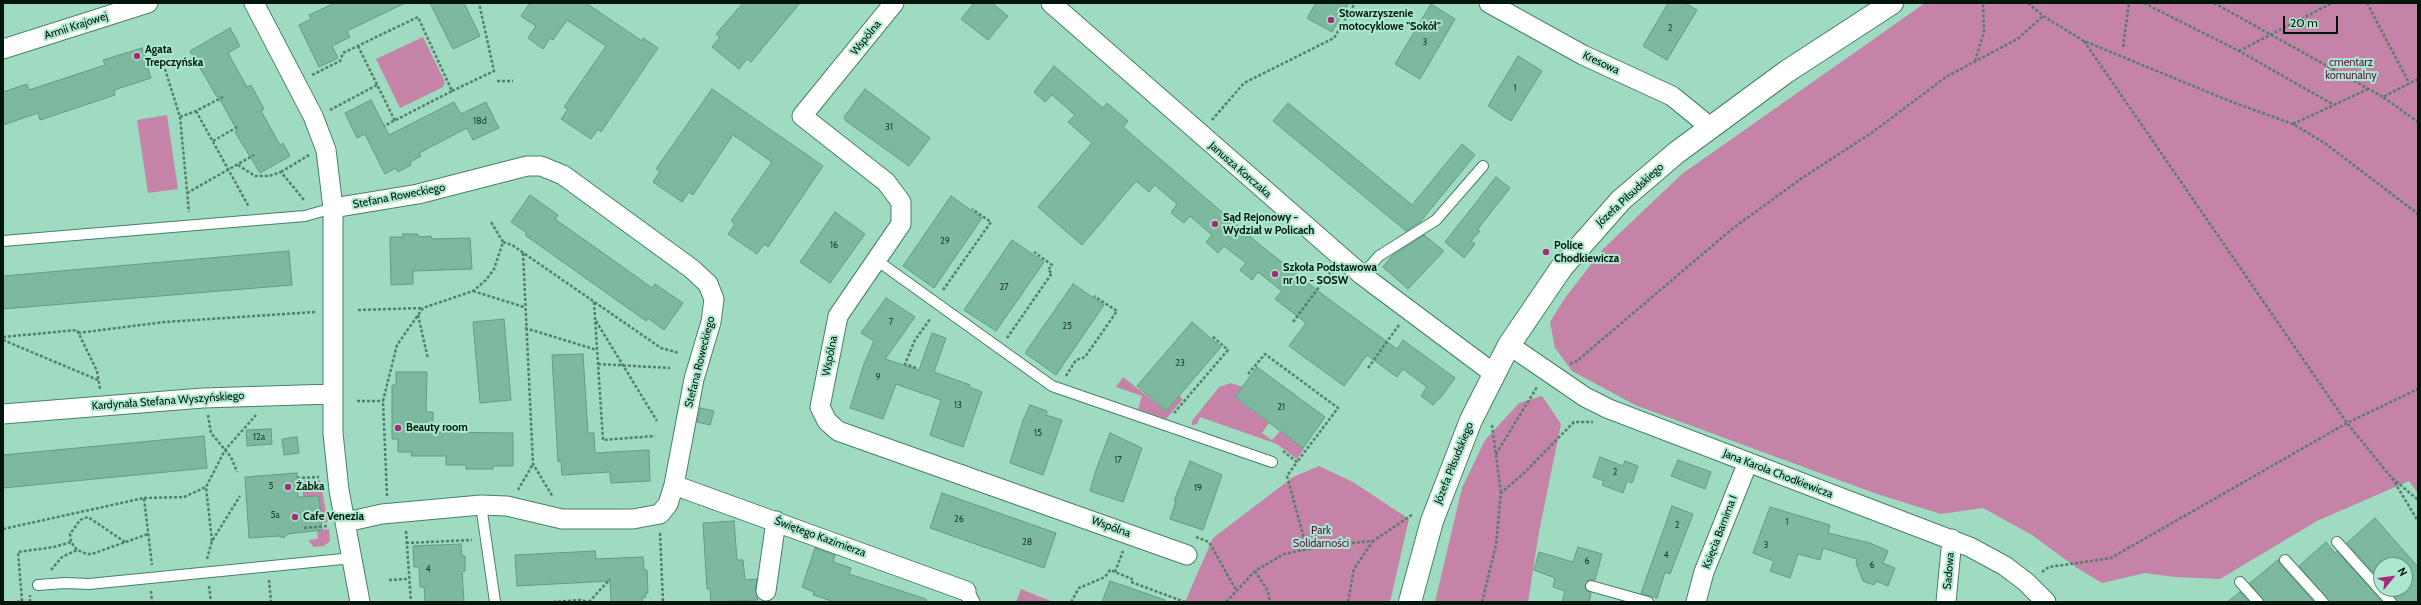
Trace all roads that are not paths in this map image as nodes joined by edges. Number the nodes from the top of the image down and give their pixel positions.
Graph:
1 (148, 3) edge
2 (254, 3) edge
3 (894, 3) edge
4 (1051, 3) edge
5 (1489, 3) edge
6 (1892, 3) edge
7 (3, 49) edge
8 (1710, 127) junction
9 (1483, 166) dead end
10 (333, 208) junction
11 (3, 241) edge
12 (876, 259) junction
13 (1362, 275) junction
14 (1509, 345) junction
15 (1493, 373) junction
16 (332, 394) junction
17 (3, 414) edge
18 (1272, 462) road end
19 (1748, 462) junction
20 (674, 485) junction
21 (481, 505) junction
22 (776, 521) junction
23 (339, 524) junction
24 (1952, 539) junction
25 (2337, 542) dead end
26 (1187, 555) dead end
27 (353, 558) junction
28 (2285, 560) dead end
29 (2240, 582) dead end
30 (38, 584) road end
31 (1591, 586) dead end
32 (766, 591) dead end
33 (969, 596) edge
34 (360, 602) edge
35 (495, 602) edge
36 (1410, 602) edge
37 (1648, 602) edge
38 (1696, 602) edge
39 (1946, 602) edge
40 (2046, 602) edge
41 (2258, 602) edge
42 (2323, 602) edge
43 (2391, 602) edge

1 - 7 street, Armii Krajowej
2 - 10 street
3 - 12 street, Wspólna
4 - 13 street, Janusza Korczaka
5 - 8 street, Kresowa
6 - 8 street, Józefa Piłsudskiego
8 - 14 street, Józefa Piłsudskiego
9 - 13 lane
10 - 11 lane
10 - 16 street
10 - 20 street, Stefana Roweckiego
12 - 18 lane
12 - 26 street, Wspólna
13 - 15 street, Janusza Korczaka
14 - 15 street, Józefa Piłsudskiego
14 - 19 street, Jana Karola Chodkiewicza
15 - 36 street, Józefa Piłsudskiego
16 - 17 street, Kardynała Stefana Wyszyńskiego
16 - 23 street
19 - 24 street, Jana Karola Chodkiewicza
19 - 38 street, Księcia Barnima I
20 - 21 street, Stefana Roweckiego
20 - 22 street, Świętego Kazimierza
21 - 23 street, Stefana Roweckiego
21 - 35 lane
22 - 32 street
22 - 33 street, Świętego Kazimierza
23 - 27 street
24 - 39 street, Sadowa
24 - 40 street, Jana Karola Chodkiewicza
25 - 43 lane
27 - 30 lane
27 - 34 street
28 - 42 lane
29 - 41 lane
31 - 37 lane

